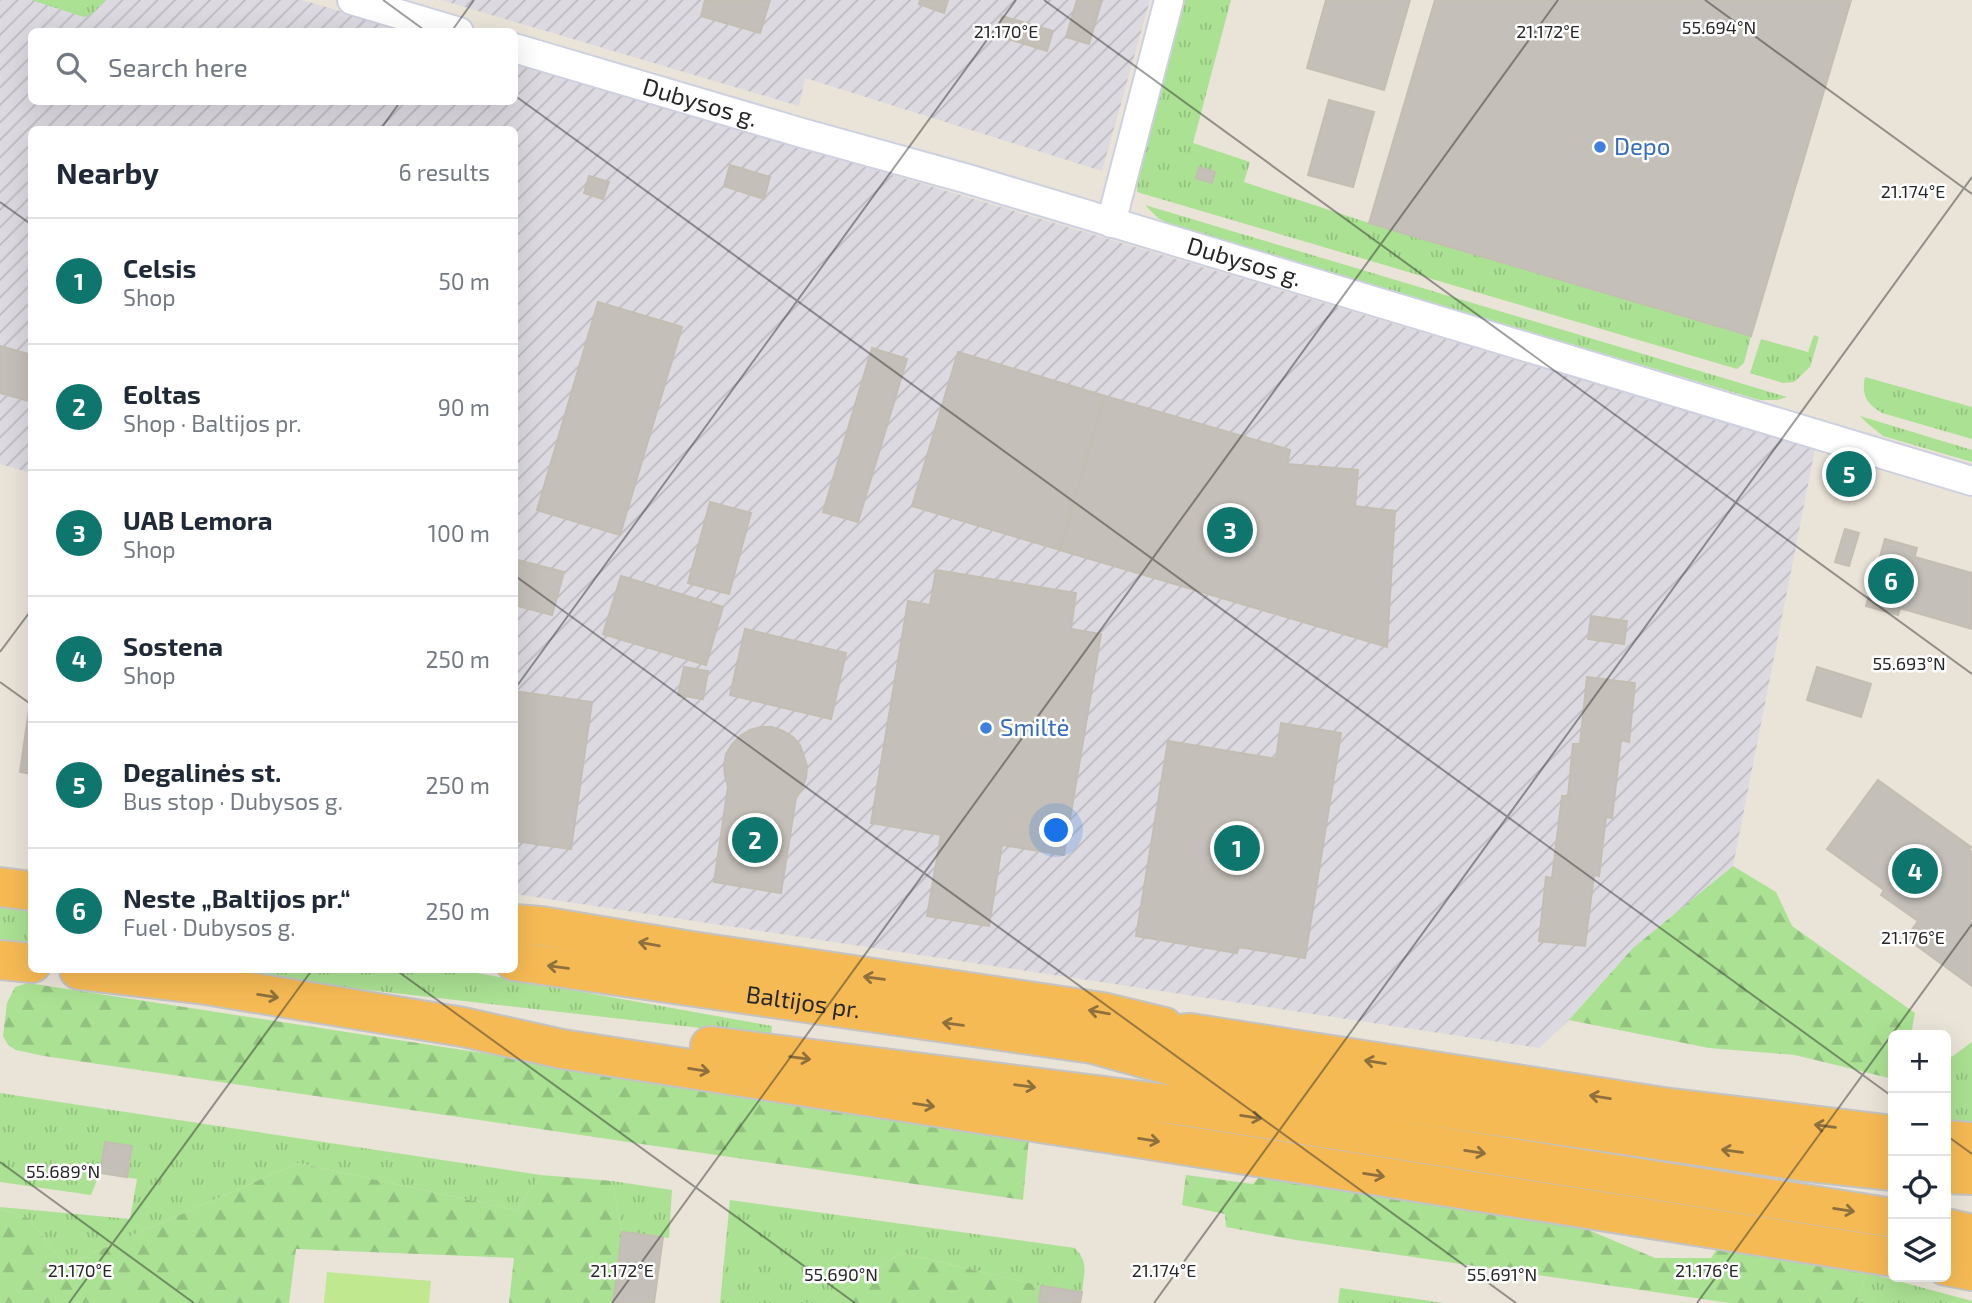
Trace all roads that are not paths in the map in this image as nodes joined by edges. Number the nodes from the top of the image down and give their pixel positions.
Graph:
1 (352, 0) edge
2 (1169, 0) edge
3 (446, 28) edge
4 (518, 49) edge
5 (1111, 223) junction
6 (1972, 481) edge
7 (0, 887) edge
8 (28, 890) edge
9 (518, 924) edge
10 (0, 960) edge
11 (518, 962) edge
12 (28, 964) edge
13 (139, 973) edge
14 (219, 977) edge
15 (464, 1027) junction
16 (1190, 1033) junction
17 (1093, 1044) junction
18 (1888, 1134) edge
19 (1951, 1140) edge
20 (1972, 1142) edge
21 (1888, 1170) edge
22 (1951, 1174) edge
23 (1972, 1175) edge
24 (1888, 1217) edge
25 (1951, 1229) edge
26 (1972, 1234) edge
27 (1888, 1257) edge
28 (1951, 1267) edge
29 (1972, 1271) edge

1 - 3 street
2 - 5 street
4 - 5 street, Dubysos g.
5 - 6 street, Dubysos g.
7 - 8 highway
16 -> 9 highway
10 - 12 highway
17 -> 11 highway, Baltijos pr.
13 - 14 highway
14 -> 15 highway
15 -> 24 highway
15 -> 27 highway
16 - 17 highway
18 -> 16 highway
21 -> 17 highway
19 - 20 highway
22 - 23 highway
25 - 26 highway
28 - 29 highway

